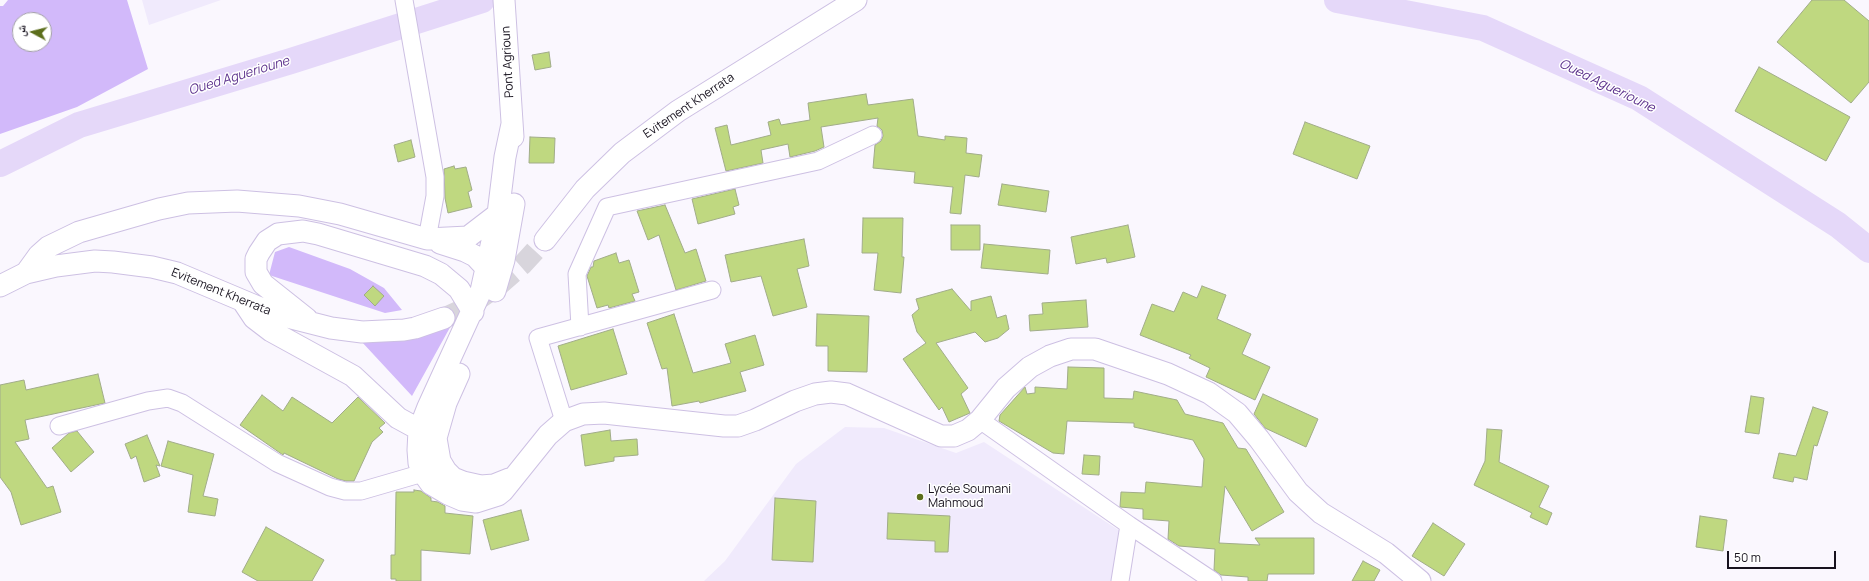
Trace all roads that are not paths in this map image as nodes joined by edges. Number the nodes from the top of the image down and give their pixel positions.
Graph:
1 (404, 0) edge
2 (504, 0) edge
3 (856, 0) edge
4 (512, 124) junction
5 (873, 135) dead end
6 (498, 214) junction
7 (428, 239) junction
8 (545, 240) tunnel mouth
9 (487, 269) junction
10 (26, 273) junction
11 (0, 286) edge
12 (712, 290) dead end
13 (494, 291) junction
14 (242, 301) junction
15 (473, 312) junction
16 (444, 318) tunnel mouth
17 (314, 324) junction
18 (580, 326) junction
19 (980, 420) junction
20 (564, 421) junction
21 (59, 426) dead end
22 (428, 434) junction
23 (423, 472) junction
24 (512, 478) junction
25 (1129, 526) junction
26 (1120, 581) edge
27 (1214, 581) edge
28 (1420, 581) edge

1 - 7 street
2 - 4 main road, Pont Agrioun
3 - 8 main road, Evitement Kherrata
4 - 6 main road
4 - 13 main road
5 - 18 street
6 - 7 main road
6 - 9 main road
7 - 9 main road
7 - 10 main road
9 - 13 main road
9 - 15 main road
10 - 11 main road, Evitement Kherrata
10 - 14 main road, Evitement Kherrata
12 - 18 street
13 - 22 main road
14 - 17 main road, Evitement Kherrata
14 - 22 main road
15 - 17 main road
15 - 22 main road
16 - 17 main road, Evitement Kherrata
18 - 20 street
19 - 20 main road
19 - 25 street
19 - 28 main road
20 - 24 main road
21 - 23 street
22 - 23 main road
22 - 24 main road
23 - 24 main road
25 - 26 street
25 - 27 street

